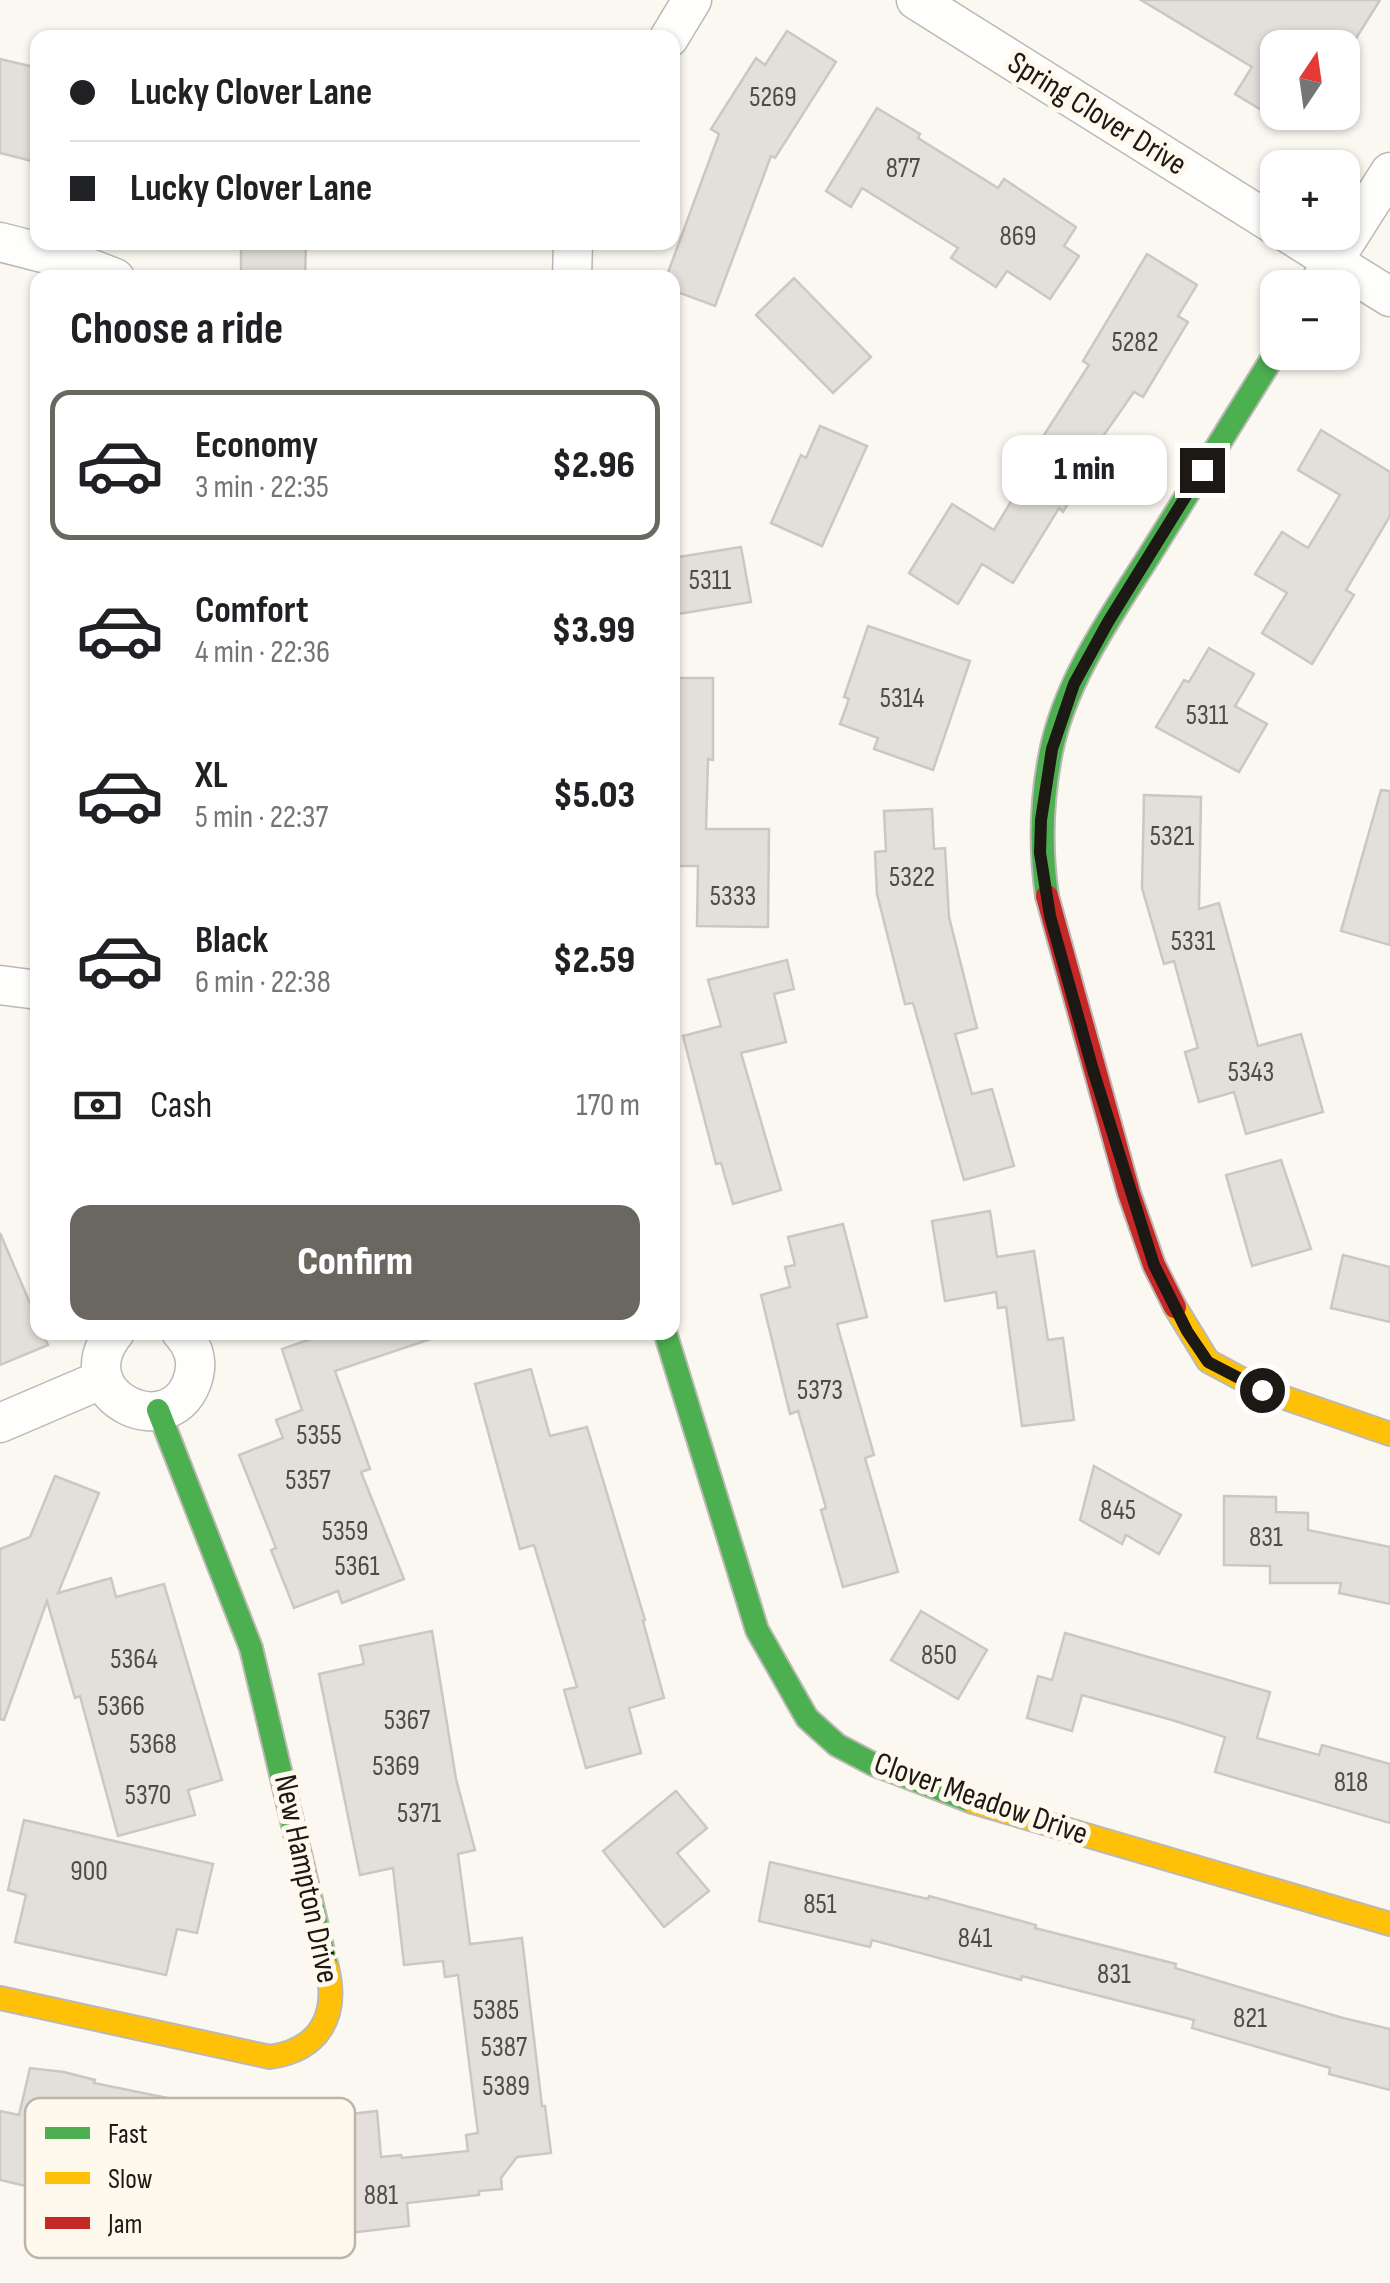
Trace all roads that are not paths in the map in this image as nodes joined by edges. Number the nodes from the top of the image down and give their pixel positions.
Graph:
1 (692, 0) edge
2 (916, 0) edge
3 (674, 30) edge
4 (1390, 172) edge
5 (1260, 216) edge
6 (0, 242) edge
7 (30, 250) edge
8 (31, 250) edge
9 (1302, 250) edge
10 (94, 270) edge
11 (1320, 270) edge
12 (1327, 270) edge
13 (1360, 287) edge
14 (1390, 297) edge
15 (1266, 370) edge
16 (0, 985) edge
17 (30, 989) edge
18 (110, 1340) edge
19 (186, 1340) edge
20 (667, 1340) edge
21 (104, 1379) junction
22 (158, 1410) junction
23 (0, 1423) edge
24 (1390, 1434) edge
25 (1390, 1924) edge
26 (0, 1998) edge

1 - 3 street
2 - 5 street, Spring Clover Drive
4 - 12 street
6 - 7 street
8 - 10 street
9 - 11 street
13 - 14 street
15 - 24 street
16 - 17 street
18 - 21 street
19 - 22 street
20 - 25 street, Clover Meadow Drive
21 - 22 street
21 - 23 street
22 - 26 street, New Hampton Drive

